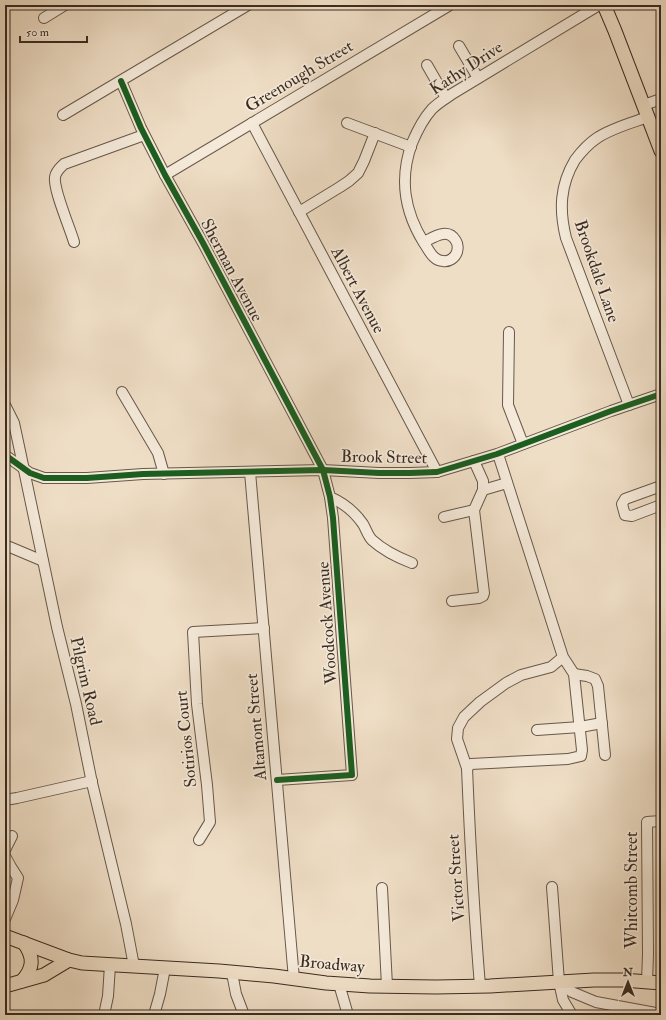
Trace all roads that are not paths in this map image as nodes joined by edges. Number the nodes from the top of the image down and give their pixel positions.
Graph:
1 (65, 5) edge
2 (450, 5) edge
3 (599, 5) edge
4 (604, 5) edge
5 (241, 7) edge
6 (44, 18) dead end
7 (458, 46) dead end
8 (427, 65) dead end
9 (478, 78) junction
10 (121, 81) junction
11 (446, 98) junction
12 (661, 100) edge
13 (646, 111) junction
14 (63, 115) dead end
15 (252, 123) junction
16 (347, 123) dead end
17 (375, 133) junction
18 (144, 135) junction
19 (411, 147) junction
20 (661, 150) edge
21 (165, 175) junction
22 (299, 212) junction
23 (74, 242) dead end
24 (424, 242) dead end
25 (509, 332) dead end
26 (122, 392) dead end
27 (661, 394) edge
28 (5, 405) edge
29 (629, 405) junction
30 (9, 421) edge
31 (523, 444) junction
32 (498, 454) junction
33 (5, 455) edge
34 (474, 461) junction
35 (24, 469) junction
36 (323, 470) junction
37 (250, 472) junction
38 (437, 472) junction
39 (164, 474) junction
40 (508, 483) junction
41 (661, 486) edge
42 (484, 490) junction
43 (330, 497) junction
44 (661, 505) edge
45 (474, 510) junction
46 (444, 517) dead end
47 (5, 545) edge
48 (43, 560) junction
49 (412, 563) dead end
50 (452, 601) dead end
51 (264, 628) junction
52 (563, 657) junction
53 (574, 674) junction
54 (602, 723) junction
55 (580, 727) junction
56 (537, 730) dead end
57 (605, 755) dead end
58 (467, 768) junction
59 (277, 780) junction
60 (92, 781) junction
61 (5, 800) edge
62 (661, 821) edge
63 (12, 836) dead end
64 (199, 840) dead end
65 (5, 850) edge
66 (5, 856) edge
67 (552, 887) dead end
68 (382, 888) dead end
69 (5, 919) edge
70 (5, 936) edge
71 (24, 943) junction
72 (69, 960) junction
73 (110, 965) junction
74 (134, 966) junction
75 (165, 968) junction
76 (232, 973) junction
77 (294, 979) junction
78 (22, 981) junction
79 (559, 982) junction
80 (647, 982) junction
81 (661, 983) edge
82 (340, 984) junction
83 (5, 986) edge
84 (388, 986) junction
85 (480, 986) junction
86 (661, 1014) edge
87 (104, 1015) edge
88 (154, 1015) edge
89 (244, 1015) edge
90 (348, 1015) edge
91 (572, 1015) edge

1 - 6 street
2 - 15 street, Greenough Street
3 - 9 street, Kathy Drive
4 - 13 main road
5 - 10 street
7 - 9 street
8 - 11 street
9 - 11 street, Kathy Drive
10 - 14 street
10 - 18 street, Sherman Avenue
11 - 19 street, Kathy Drive
12 - 13 street, Brookdale Lane
13 - 20 main road
13 - 29 street, Brookdale Lane
15 - 21 street, Greenough Street
15 - 22 street, Albert Avenue
16 - 17 street
17 - 19 street
17 - 22 street
18 - 21 street, Sherman Avenue
18 - 23 street
19 - 24 street, Kathy Drive
21 - 36 street, Sherman Avenue
22 - 38 street, Albert Avenue
25 - 31 street
26 - 39 street
27 - 29 street, Brook Street
28 - 30 street, Pilgrim Road
29 - 31 street, Brook Street
30 - 35 street, Pilgrim Road
31 - 32 street, Brook Street
32 - 34 street, Brook Street
32 - 40 street
33 - 35 street, Brook Street
34 - 38 street, Brook Street
34 - 42 street
35 - 39 street, Brook Street
35 - 48 street, Pilgrim Road
36 - 37 street, Brook Street
36 - 38 street, Brook Street
36 - 43 street, Woodcock Avenue
37 - 39 street, Brook Street
37 - 51 street, Altamont Street
40 - 42 street
40 - 52 street
41 - 44 street
42 - 45 street
43 - 49 street
43 - 59 street, Woodcock Avenue
45 - 46 street
45 - 50 street
47 - 48 street
48 - 60 street, Pilgrim Road
51 - 59 street, Altamont Street
51 - 64 street, Sotirios Court
52 - 53 street
52 - 58 street, Victor Street
53 - 54 street
53 - 55 street
54 - 55 street
54 - 57 street
55 - 56 street
55 - 58 street
58 - 85 street, Victor Street
59 - 77 street, Altamont Street
60 - 61 street
60 - 74 street, Pilgrim Road
62 - 80 street, Whitcomb Street
63 - 65 street
66 - 69 street
67 - 79 street
68 - 84 street
70 - 71 main road, Broadway
71 - 72 main road, Broadway
71 - 78 main road
72 - 73 main road, Broadway
72 - 78 main road
73 - 74 main road, Broadway
73 - 87 street
74 - 75 main road, Broadway
75 - 76 main road, Broadway
75 - 88 street
76 - 77 main road, Broadway
76 - 89 street
77 - 82 main road, Broadway
78 - 83 main road
79 - 80 main road, Broadway
79 - 85 main road, Broadway
79 - 86 street
79 - 91 street
80 - 81 main road, Broadway
82 - 84 main road, Broadway
82 - 90 street
84 - 85 main road, Broadway

